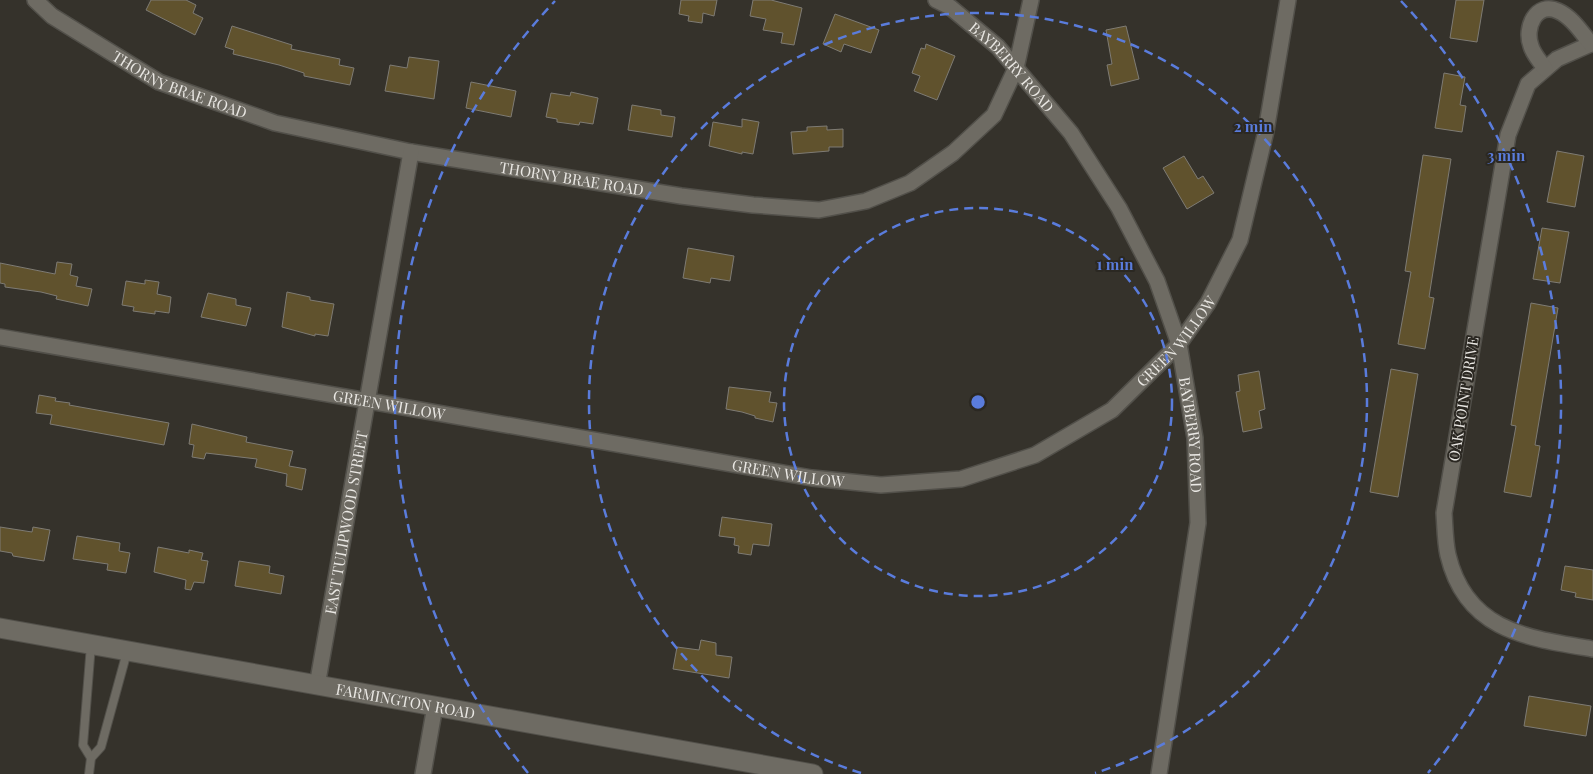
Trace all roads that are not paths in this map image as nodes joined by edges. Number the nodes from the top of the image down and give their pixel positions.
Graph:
1 (35, 0) edge
2 (936, 0) edge
3 (1032, 0) edge
4 (1288, 0) edge
5 (1592, 44) edge
6 (1016, 68) junction
7 (1545, 70) junction
8 (411, 152) junction
9 (0, 337) edge
10 (1179, 344) junction
11 (367, 402) junction
12 (0, 628) edge
13 (90, 645) junction
14 (1593, 649) edge
15 (128, 652) junction
16 (317, 686) junction
17 (435, 706) junction
18 (91, 758) junction
19 (89, 774) edge
20 (423, 774) edge
21 (813, 774) edge
22 (1159, 774) edge

1 - 8 street, THORNY BRAE ROAD
2 - 6 street, BAYBERRY ROAD
3 - 6 street, THORNY BRAE ROAD
4 - 10 street, GREEN WILLOW
5 - 7 street, OAK POINT DRIVE
5 - 7 street, OAK POINT DRIVE
6 - 8 street, THORNY BRAE ROAD
6 - 10 street, BAYBERRY ROAD
7 - 14 street, OAK POINT DRIVE
8 - 11 street, EAST TULIPWOOD STREET
9 - 11 street, GREEN WILLOW
10 - 11 street, GREEN WILLOW
10 - 22 street, BAYBERRY ROAD
11 - 16 street, EAST TULIPWOOD STREET
12 - 13 street, FARMINGTON ROAD
13 - 15 street, FARMINGTON ROAD
13 - 18 lane
15 - 16 street, FARMINGTON ROAD
15 - 18 lane
16 - 17 street, FARMINGTON ROAD
17 - 20 street
17 - 21 street, FARMINGTON ROAD
18 - 19 lane

